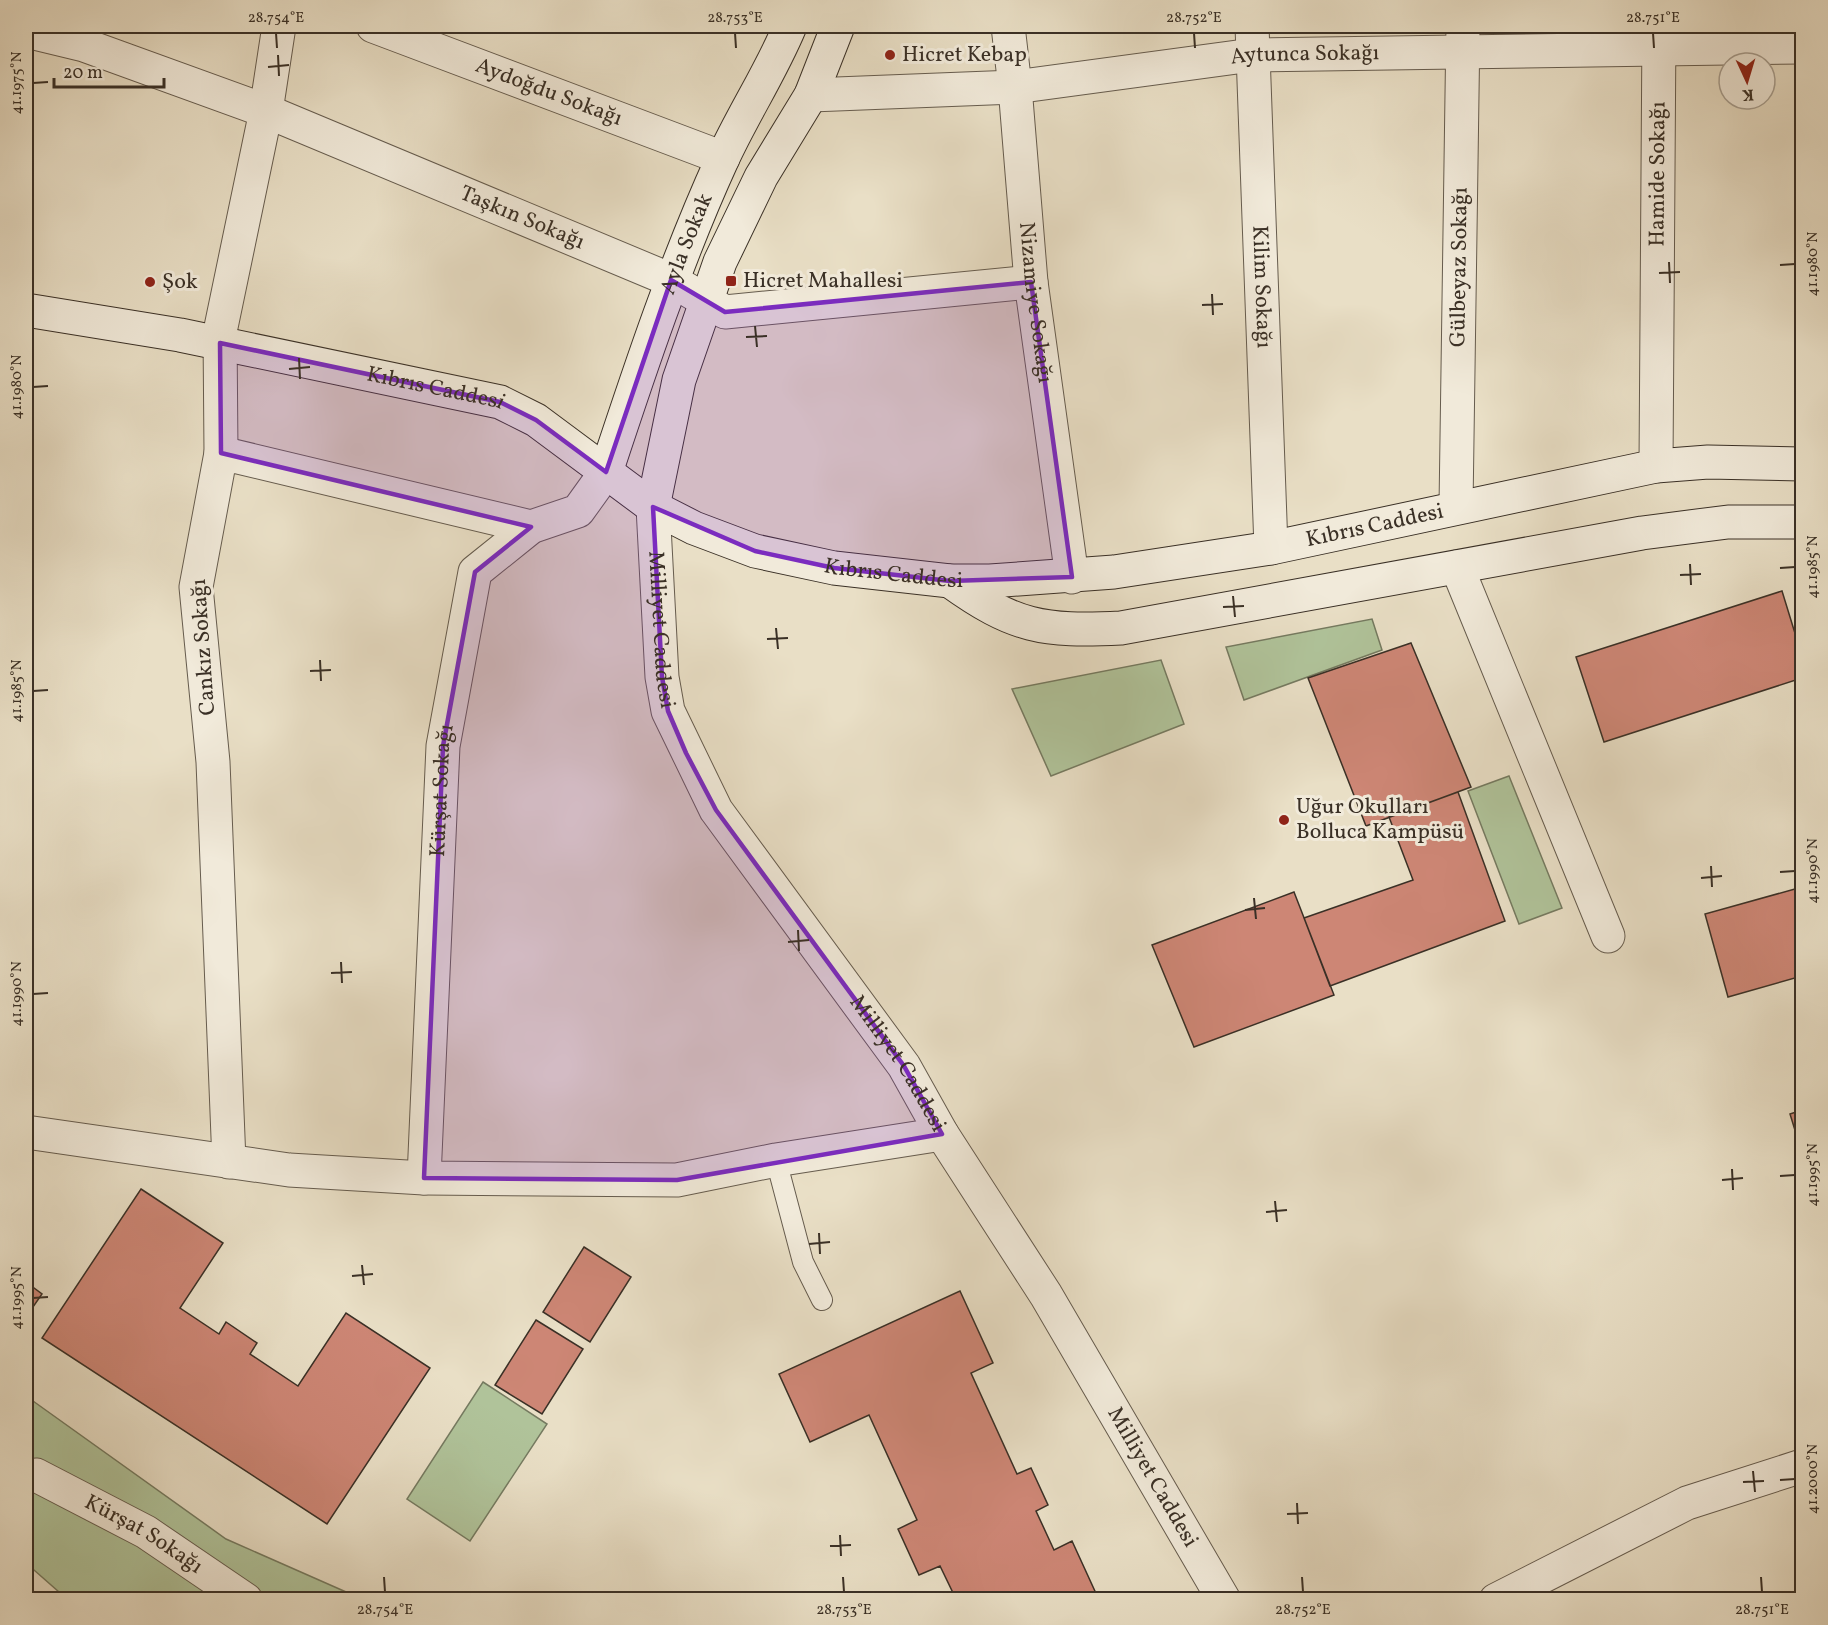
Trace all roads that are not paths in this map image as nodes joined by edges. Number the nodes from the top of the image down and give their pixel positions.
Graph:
1 (279, 26) edge
2 (373, 26) edge
3 (790, 26) edge
4 (838, 26) edge
5 (1008, 26) edge
6 (26, 31) edge
7 (1659, 37) edge
8 (1463, 39) edge
9 (1252, 40) edge
10 (1803, 47) edge
11 (1015, 87) junction
12 (811, 95) junction
13 (266, 111) junction
14 (723, 158) junction
15 (671, 280) junction
16 (1031, 282) junction
17 (707, 303) junction
18 (26, 310) edge
19 (220, 343) junction
20 (221, 453) junction
21 (1803, 464) edge
22 (1656, 466) junction
23 (606, 472) junction
24 (653, 507) junction
25 (1456, 507) junction
26 (1803, 522) edge
27 (531, 527) junction
28 (1271, 548) junction
29 (1457, 567) junction
30 (1072, 577) junction
31 (950, 581) junction
32 (1608, 936) dead end
33 (26, 1132) edge
34 (942, 1134) junction
35 (776, 1160) junction
36 (229, 1162) junction
37 (424, 1178) junction
38 (822, 1300) dead end
39 (1803, 1467) edge
40 (36, 1475) dead end
41 (246, 1599) edge
42 (1224, 1599) edge
43 (1496, 1599) edge

1 - 13 street, Cankız Sokağı
2 - 14 street, Aydoğdu Sokağı
3 - 14 street, Ayla Sokak
4 - 12 street, Milliyet Caddesi
5 - 11 street, Nizamiye Sokağı
6 - 13 street, Taşkın Sokağı
7 - 8 street, Aytunca Sokağı
7 - 10 street, Aytunca Sokağı
7 - 22 street, Hamide Sokağı
8 - 9 street, Aytunca Sokağı
8 - 25 street, Gülbeyaz Sokağı
9 - 11 street, Aytunca Sokağı
9 - 28 street, Kilim Sokağı
11 - 12 street, Aytunca Sokağı
11 - 16 street, Nizamiye Sokağı
12 - 17 street, Milliyet Caddesi
13 - 15 street, Taşkın Sokağı
13 - 19 street, Cankız Sokağı
14 - 15 street, Ayla Sokak
15 - 17 street, Taşkın Sokağı
15 - 23 street, Ayla Sokak
16 - 17 street, Taşkın Sokağı
16 - 30 street, Nizamiye Sokağı
17 - 24 street, Milliyet Caddesi
18 - 19 street, Kıbrıs Caddesi
19 - 20 street, Cankız Sokağı
19 - 23 street, Kıbrıs Caddesi
20 - 27 street
20 - 36 street, Cankız Sokağı
21 - 22 street, Kıbrıs Caddesi
22 - 25 street, Kıbrıs Caddesi
23 - 24 street, Kıbrıs Caddesi
23 - 27 street, Kürşat Sokağı
24 - 31 street, Kıbrıs Caddesi
24 - 34 street, Milliyet Caddesi
25 - 28 street, Kıbrıs Caddesi
26 - 29 street
27 - 37 street, Kürşat Sokağı
28 - 30 street, Kıbrıs Caddesi
29 - 31 street
29 - 32 street
30 - 31 street, Kıbrıs Caddesi
33 - 36 street
34 - 35 street
34 - 42 street, Milliyet Caddesi
35 - 37 street
35 - 38 lane
36 - 37 street
39 - 43 street
40 - 41 street, Kürşat Sokağı

